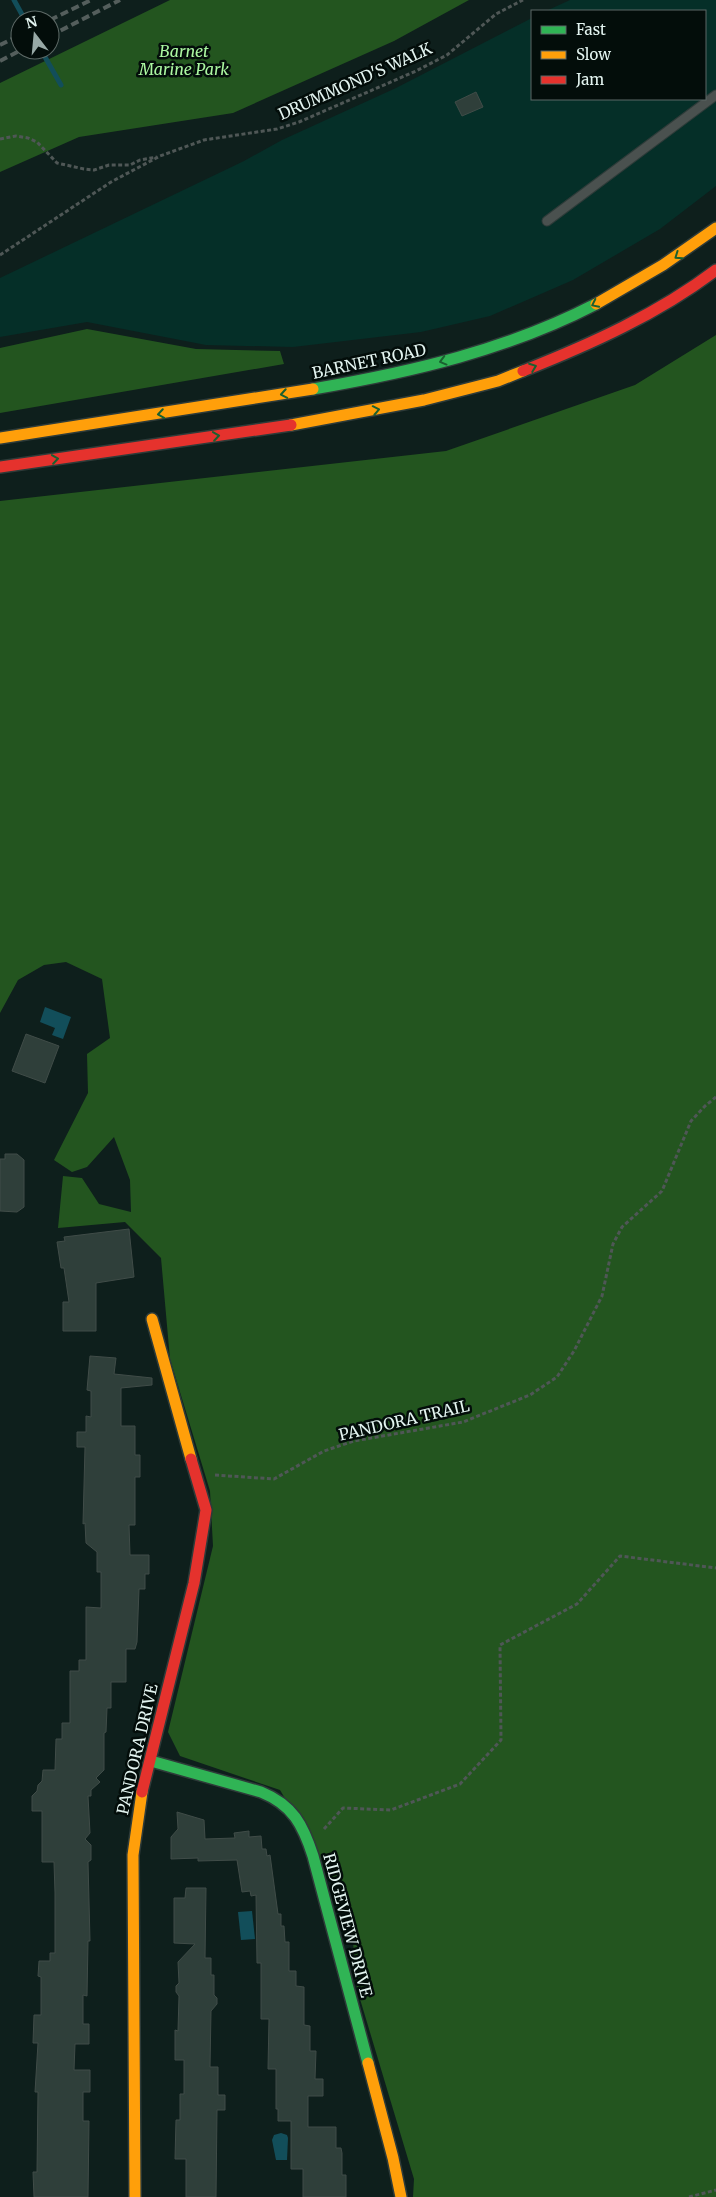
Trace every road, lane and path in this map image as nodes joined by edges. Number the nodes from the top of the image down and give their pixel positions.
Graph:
1 (523, 0) edge
2 (716, 95) edge
3 (0, 139) edge
4 (160, 156) junction
5 (548, 221) dead end
6 (716, 228) edge
7 (0, 255) edge
8 (716, 270) edge
9 (0, 438) edge
10 (3, 467) edge
11 (716, 1097) edge
12 (152, 1319) dead end
13 (195, 1474) junction
14 (716, 1568) edge
15 (151, 1761) junction
16 (310, 1845) junction
17 (716, 2190) edge
18 (135, 2197) edge
19 (401, 2197) edge
20 (689, 2197) edge

1 - 4 path, DRUMMOND'S WALK
2 - 5 lane
3 - 4 path
4 - 7 path, DRUMMOND'S WALK
6 -> 9 main road, BARNET ROAD
10 -> 8 main road
11 - 13 path, PANDORA TRAIL
12 - 13 main road, PANDORA DRIVE
13 - 15 main road, PANDORA DRIVE
14 - 16 path
15 - 16 main road, RIDGEVIEW DRIVE
15 - 18 main road, PANDORA DRIVE
16 - 19 main road, RIDGEVIEW DRIVE
17 - 20 path

